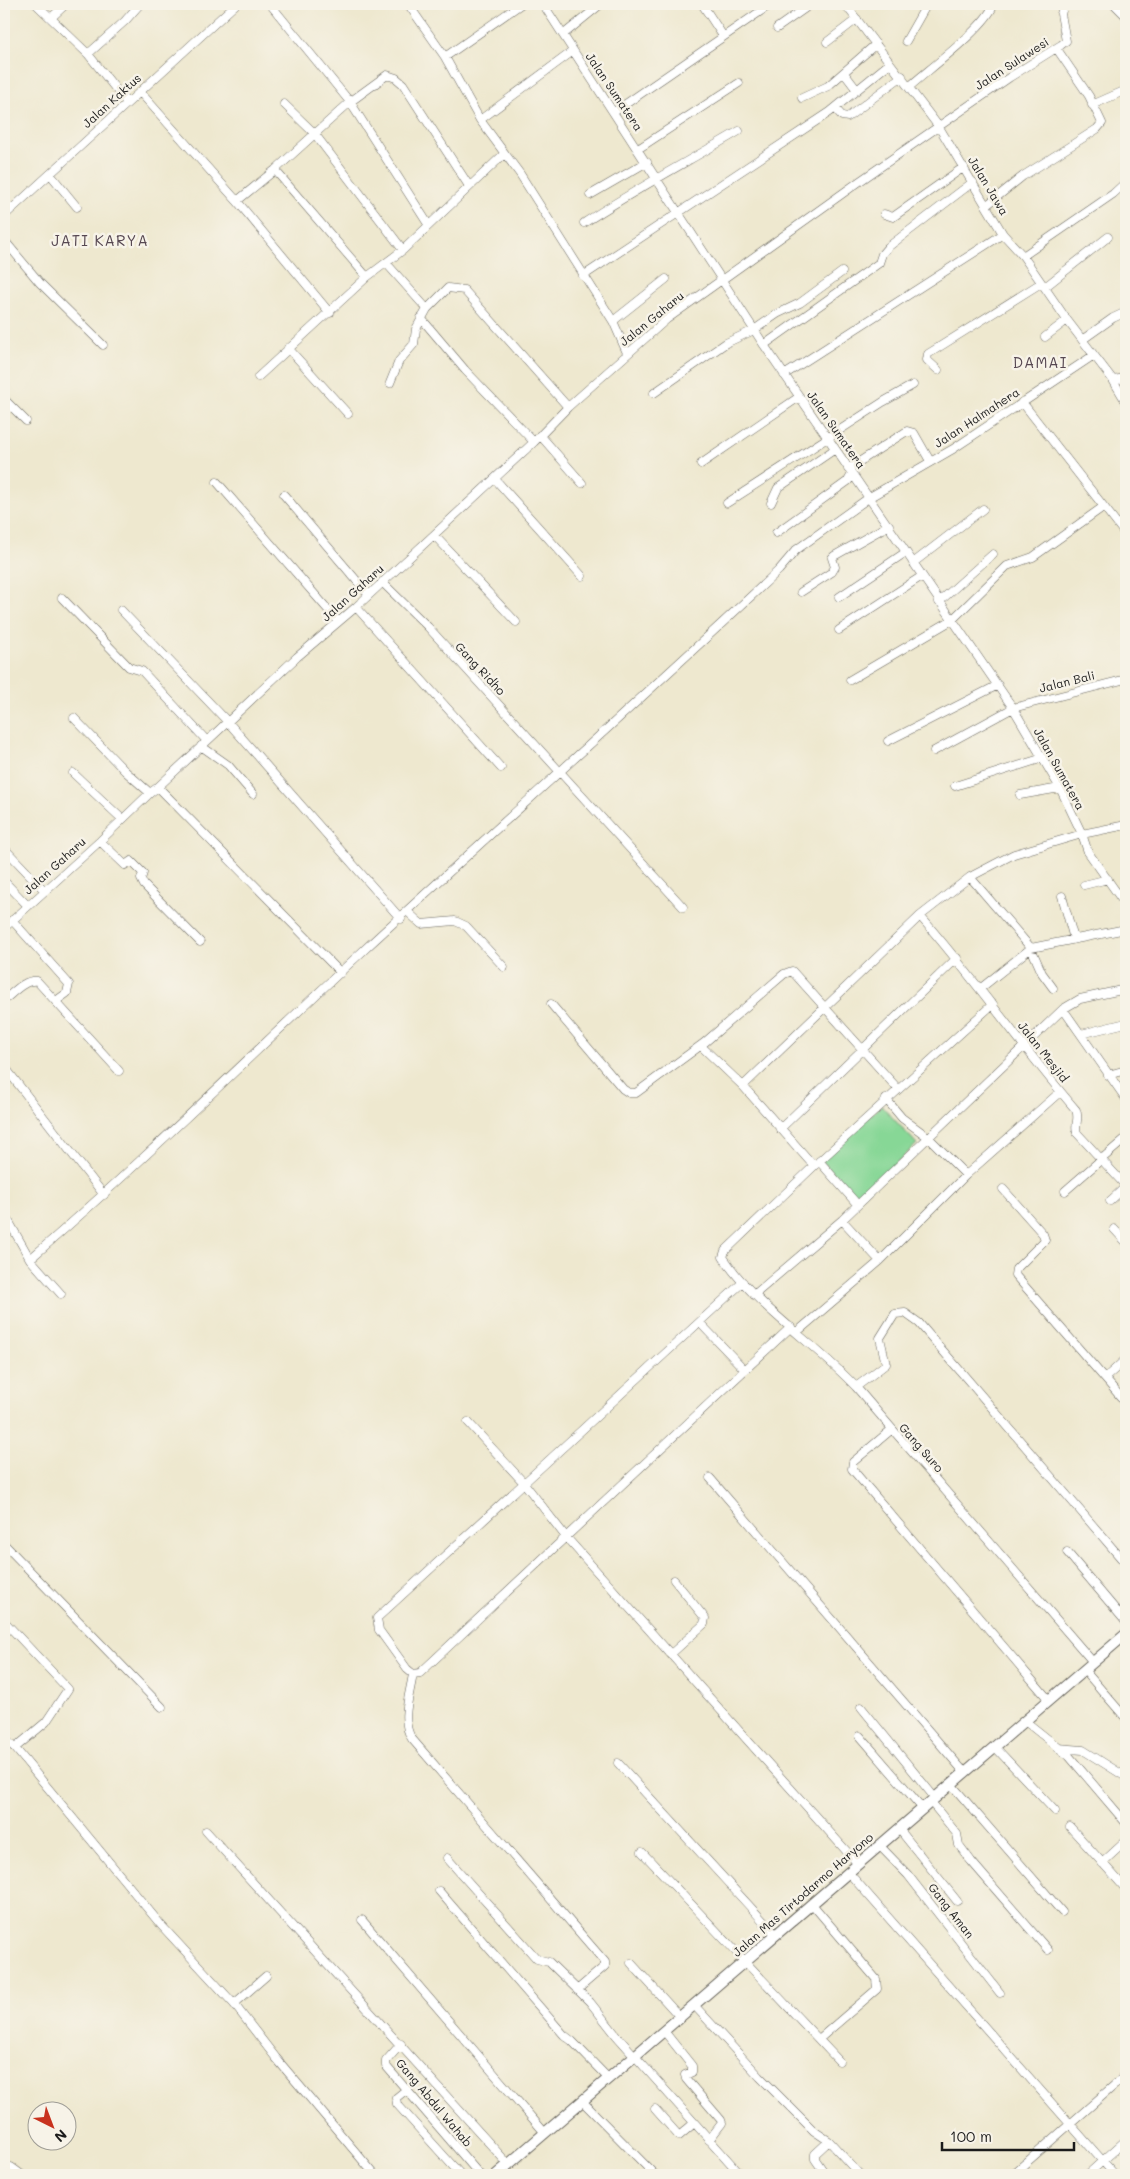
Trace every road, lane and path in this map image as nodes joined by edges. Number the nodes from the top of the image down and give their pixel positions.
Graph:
1 (36, 4) edge
2 (66, 4) edge
3 (140, 4) edge
4 (222, 4) edge
5 (236, 4) edge
6 (270, 4) edge
7 (408, 4) edge
8 (521, 4) edge
9 (543, 4) edge
10 (601, 4) edge
11 (702, 4) edge
12 (771, 4) edge
13 (811, 4) edge
14 (845, 4) edge
15 (927, 4) edge
16 (994, 4) edge
17 (1064, 4) edge
18 (1114, 4) edge
19 (228, 11) junction
20 (1126, 16) edge
21 (51, 18) junction
22 (857, 20) junction
23 (777, 28) dead end
24 (564, 34) junction
25 (723, 36) junction
26 (906, 41) dead end
27 (827, 42) dead end
28 (876, 44) junction
29 (1057, 48) junction
30 (573, 51) junction
31 (88, 54) junction
32 (445, 57) junction
33 (890, 63) junction
34 (844, 73) junction
35 (902, 76) junction
36 (739, 83) dead end
37 (909, 87) junction
38 (857, 90) junction
39 (1126, 90) edge
40 (140, 92) junction
41 (802, 98) dead end
42 (350, 102) junction
43 (127, 103) junction
44 (284, 104) dead end
45 (1092, 105) junction
46 (835, 108) junction
47 (614, 112) junction
48 (480, 120) junction
49 (939, 127) junction
50 (739, 130) dead end
51 (314, 133) junction
52 (638, 148) junction
53 (504, 154) junction
54 (647, 162) junction
55 (964, 167) junction
56 (275, 170) junction
57 (50, 174) junction
58 (659, 179) junction
59 (973, 182) junction
60 (1126, 182) edge
61 (469, 186) junction
62 (590, 195) dead end
63 (237, 201) junction
64 (987, 206) junction
65 (77, 207) dead end
66 (678, 212) junction
67 (884, 214) dead end
68 (4, 216) edge
69 (584, 223) dead end
70 (428, 224) junction
71 (1003, 234) junction
72 (1108, 237) dead end
73 (4, 240) edge
74 (403, 250) junction
75 (1023, 256) junction
76 (387, 264) junction
77 (842, 272) dead end
78 (583, 276) junction
79 (367, 277) junction
80 (722, 278) junction
81 (666, 279) dead end
82 (1043, 285) junction
83 (427, 309) junction
84 (1126, 312) edge
85 (330, 313) junction
86 (421, 318) junction
87 (1067, 320) junction
88 (613, 321) junction
89 (754, 330) junction
90 (1045, 337) dead end
91 (1082, 340) junction
92 (104, 345) dead end
93 (764, 345) junction
94 (288, 348) junction
95 (627, 353) junction
96 (1094, 355) junction
97 (938, 370) dead end
98 (784, 375) junction
99 (258, 377) dead end
100 (1126, 378) edge
101 (1113, 380) junction
102 (390, 383) dead end
103 (913, 385) dead end
104 (654, 393) dead end
105 (799, 397) junction
106 (4, 399) edge
107 (1022, 402) junction
108 (1126, 402) edge
109 (568, 407) junction
110 (348, 414) dead end
111 (26, 421) dead end
112 (540, 435) junction
113 (828, 438) junction
114 (534, 442) junction
115 (835, 450) junction
116 (930, 461) junction
117 (701, 464) dead end
118 (850, 472) junction
119 (495, 479) junction
120 (217, 482) dead end
121 (582, 483) dead end
122 (284, 495) dead end
123 (870, 497) junction
124 (727, 503) dead end
125 (771, 503) dead end
126 (1103, 507) junction
127 (983, 510) dead end
128 (889, 525) junction
129 (776, 534) dead end
130 (434, 535) junction
131 (1126, 535) edge
132 (906, 552) junction
133 (993, 554) dead end
134 (913, 563) junction
135 (582, 576) dead end
136 (922, 576) junction
137 (382, 582) junction
138 (801, 592) dead end
139 (368, 594) junction
140 (838, 597) dead end
141 (62, 598) dead end
142 (939, 602) junction
143 (356, 607) junction
144 (121, 610) dead end
145 (338, 620) junction
146 (952, 620) junction
147 (516, 622) dead end
148 (839, 630) dead end
149 (1126, 679) edge
150 (850, 680) dead end
151 (998, 685) junction
152 (1013, 708) junction
153 (74, 718) dead end
154 (227, 721) junction
155 (888, 741) dead end
156 (204, 744) junction
157 (934, 751) dead end
158 (1043, 758) junction
159 (501, 768) dead end
160 (560, 772) junction
161 (73, 773) dead end
162 (955, 786) dead end
163 (158, 787) junction
164 (1060, 788) junction
165 (150, 793) junction
166 (253, 794) dead end
167 (1020, 796) dead end
168 (122, 819) junction
169 (1126, 825) edge
170 (1082, 834) junction
171 (100, 841) junction
172 (4, 848) edge
173 (970, 877) junction
174 (1108, 879) junction
175 (4, 881) edge
176 (1084, 885) dead end
177 (45, 890) junction
178 (1062, 896) dead end
179 (1124, 899) edge
180 (28, 906) junction
181 (683, 907) dead end
182 (1126, 911) edge
183 (408, 912) junction
184 (920, 916) junction
185 (401, 919) junction
186 (12, 920) junction
187 (4, 928) edge
188 (1126, 929) edge
189 (1074, 940) junction
190 (200, 942) dead end
191 (1032, 948) junction
192 (957, 958) junction
193 (504, 967) dead end
194 (342, 973) junction
195 (981, 988) junction
196 (1053, 988) dead end
197 (1126, 989) edge
198 (4, 1000) edge
199 (56, 1001) junction
200 (552, 1004) dead end
201 (993, 1004) junction
202 (825, 1009) junction
203 (1063, 1010) junction
204 (1126, 1023) edge
205 (1081, 1034) junction
206 (701, 1046) junction
207 (1023, 1046) junction
208 (861, 1050) junction
209 (4, 1066) edge
210 (1126, 1070) edge
211 (118, 1071) dead end
212 (1108, 1074) junction
213 (743, 1086) junction
214 (898, 1090) junction
215 (1060, 1092) junction
216 (886, 1099) junction
217 (1126, 1099) edge
218 (780, 1129) junction
219 (928, 1137) junction
220 (1126, 1138) edge
221 (1101, 1159) junction
222 (816, 1164) junction
223 (966, 1175) junction
224 (1003, 1189) dead end
225 (1065, 1190) dead end
226 (104, 1195) junction
227 (1110, 1201) dead end
228 (857, 1204) junction
229 (4, 1213) edge
230 (842, 1220) junction
231 (1114, 1229) dead end
232 (1126, 1242) edge
233 (30, 1259) junction
234 (880, 1261) junction
235 (743, 1282) junction
236 (61, 1294) dead end
237 (754, 1295) junction
238 (700, 1323) junction
239 (794, 1330) junction
240 (1126, 1359) edge
241 (745, 1370) junction
242 (1105, 1378) junction
243 (856, 1387) junction
244 (1126, 1403) edge
245 (468, 1422) dead end
246 (891, 1430) junction
247 (710, 1478) dead end
248 (524, 1483) junction
249 (566, 1537) junction
250 (4, 1544) edge
251 (1067, 1552) dead end
252 (1126, 1564) edge
253 (674, 1580) dead end
254 (4, 1621) edge
255 (1126, 1622) edge
256 (1126, 1634) edge
257 (671, 1654) junction
258 (1093, 1662) junction
259 (1084, 1670) junction
260 (414, 1674) junction
261 (1050, 1700) junction
262 (162, 1707) dead end
263 (861, 1707) dead end
264 (1124, 1716) dead end
265 (1025, 1721) junction
266 (860, 1736) dead end
267 (4, 1739) edge
268 (995, 1746) junction
269 (15, 1748) junction
270 (1058, 1748) junction
271 (618, 1763) dead end
272 (965, 1773) junction
273 (1126, 1777) edge
274 (951, 1784) junction
275 (930, 1803) junction
276 (1055, 1812) dead end
277 (1126, 1823) edge
278 (1070, 1827) dead end
279 (899, 1829) junction
280 (206, 1831) dead end
281 (1126, 1841) edge
282 (880, 1846) junction
283 (642, 1852) dead end
284 (446, 1858) dead end
285 (1102, 1863) junction
286 (858, 1864) junction
287 (848, 1872) junction
288 (1126, 1889) edge
289 (438, 1891) dead end
290 (957, 1901) dead end
291 (812, 1904) junction
292 (1062, 1912) dead end
293 (362, 1920) dead end
294 (776, 1935) junction
295 (1048, 1950) dead end
296 (744, 1962) junction
297 (631, 1963) dead end
298 (266, 1976) dead end
299 (577, 1990) junction
300 (1000, 1992) dead end
301 (234, 2004) junction
302 (694, 2005) junction
303 (680, 2017) junction
304 (664, 2032) junction
305 (819, 2039) junction
306 (401, 2044) junction
307 (635, 2056) junction
308 (839, 2061) dead end
309 (1126, 2075) edge
310 (608, 2079) junction
311 (407, 2089) junction
312 (582, 2101) junction
313 (655, 2109) dead end
314 (694, 2124) junction
315 (1070, 2125) junction
316 (545, 2134) junction
317 (709, 2140) junction
318 (1126, 2140) edge
319 (829, 2141) junction
320 (1103, 2161) junction
321 (509, 2165) junction
322 (4, 2168) edge
323 (22, 2175) edge
324 (375, 2175) edge
325 (462, 2175) edge
326 (480, 2175) edge
327 (496, 2175) edge
328 (656, 2175) edge
329 (741, 2175) edge
330 (826, 2175) edge
331 (860, 2175) edge
332 (1012, 2175) edge
333 (1087, 2175) edge
334 (1115, 2175) edge

1 - 21 street
2 - 21 street
3 - 31 street
4 - 19 street
5 - 19 street, Jalan Kaktus
6 - 42 street
7 - 32 street
8 - 32 street
9 - 24 street, Jalan Sumatera
10 - 24 street
11 - 25 street
12 - 25 street
13 - 23 street
14 - 22 street, Jalan Jawa
15 - 26 street
16 - 37 street
17 - 29 street, Jalan Sulawesi
18 - 20 street
19 - 40 street, Jalan Kaktus
21 - 31 street
22 - 27 street
22 - 28 street, Jalan Jawa
24 - 30 street, Jalan Sumatera
25 - 47 street
28 - 33 street, Jalan Jawa
28 - 34 street
29 - 45 street
29 - 49 street, Jalan Sulawesi
30 - 47 street, Jalan Sumatera
30 - 48 street
31 - 43 street
32 - 48 street
33 - 35 street, Jalan Jawa
33 - 38 street
34 - 38 street
34 - 41 street
35 - 37 street, Jalan Jawa
35 - 46 street
36 - 52 street
37 - 49 street, Jalan Jawa
38 - 46 street
39 - 45 street
40 - 43 street, Jalan Kaktus
40 - 63 street
42 - 51 street
42 - 61 street
42 - 70 street
43 - 57 street, Jalan Kaktus
44 - 51 street
45 - 64 street
46 - 66 street
47 - 52 street, Jalan Sumatera
48 - 53 street
49 - 55 street, Jalan Jawa
49 - 80 street, Jalan Sulawesi
50 - 58 street
51 - 56 street
51 - 74 street
52 - 54 street, Jalan Sumatera
53 - 61 street
53 - 78 street
54 - 58 street, Jalan Sumatera
54 - 62 street
55 - 59 street, Jalan Jawa
55 - 67 street
56 - 63 street
56 - 79 street
57 - 65 street
57 - 68 street, Jalan Kaktus
58 - 66 street, Jalan Sumatera
58 - 69 street
59 - 64 street, Jalan Jawa
59 - 93 street
60 - 75 street
61 - 70 street
63 - 85 street
64 - 71 street, Jalan Jawa
66 - 78 street
66 - 80 street, Jalan Sumatera
70 - 74 street
71 - 75 street, Jalan Jawa
71 - 98 street
72 - 82 street
73 - 92 street
74 - 76 street
75 - 82 street, Jalan Jawa
76 - 79 street
76 - 83 street
77 - 89 street
78 - 88 street
79 - 85 street
80 - 89 street, Jalan Sumatera
80 - 95 street, Jalan Gaharu
81 - 88 street
82 - 87 street, Jalan Jawa
82 - 97 street
83 - 86 street
83 - 109 street
84 - 91 street
85 - 94 street
86 - 102 street
86 - 114 street
87 - 90 street
87 - 91 street, Jalan Jawa
88 - 95 street
89 - 93 street, Jalan Sumatera
89 - 104 street
91 - 96 street, Jalan Jawa
93 - 98 street, Jalan Sumatera
94 - 99 street
94 - 110 street
95 - 109 street, Jalan Gaharu
96 - 101 street, Jalan Jawa
96 - 107 street, Jalan Halmahera
98 - 105 street, Jalan Sumatera
100 - 101 street
101 - 108 street, Jalan Jawa
103 - 113 street
105 - 113 street, Jalan Sumatera
105 - 117 street
106 - 111 street
107 - 116 street, Jalan Halmahera
107 - 126 street
109 - 112 street, Jalan Gaharu
112 - 114 street, Jalan Gaharu
112 - 121 street
113 - 115 street, Jalan Sumatera
113 - 124 street
114 - 119 street, Jalan Gaharu
115 - 118 street, Jalan Sumatera
115 - 125 street
116 - 118 street
116 - 123 street, Jalan Halmahera
118 - 123 street, Jalan Sumatera
118 - 129 street
119 - 130 street, Jalan Gaharu
119 - 135 street
120 - 145 street
122 - 139 street
123 - 128 street, Jalan Sumatera
123 - 160 street, Jalan Halmahera
126 - 131 street
126 - 146 street
127 - 134 street
128 - 132 street, Jalan Sumatera
128 - 138 street
130 - 137 street, Jalan Gaharu
130 - 147 street
132 - 134 street, Jalan Sumatera
132 - 140 street
133 - 142 street
134 - 136 street, Jalan Sumatera
136 - 142 street, Jalan Sumatera
136 - 148 street
137 - 139 street, Jalan Gaharu
137 - 160 street, Gang Ridho
139 - 143 street, Jalan Gaharu
141 - 156 street
142 - 146 street, Jalan Sumatera
143 - 145 street, Jalan Gaharu
143 - 159 street
144 - 154 street
145 - 154 street, Jalan Gaharu
146 - 150 street
146 - 151 street, Jalan Sumatera
149 - 152 street, Jalan Bali
151 - 152 street, Jalan Sumatera
151 - 155 street
152 - 157 street, Jalan Bali
152 - 158 street, Jalan Sumatera
153 - 165 street
154 - 156 street, Jalan Gaharu
154 - 185 street
156 - 163 street, Jalan Gaharu
156 - 166 street
158 - 162 street
158 - 164 street, Jalan Sumatera
160 - 181 street, Gang Ridho
160 - 183 street, Jalan Halmahera
161 - 168 street
163 - 165 street, Jalan Gaharu
163 - 194 street
164 - 167 street
164 - 170 street, Jalan Sumatera
165 - 168 street, Jalan Gaharu
168 - 171 street, Jalan Gaharu
169 - 170 street
170 - 173 street
170 - 174 street, Jalan Sumatera
171 - 177 street, Jalan Gaharu
171 - 190 street
172 - 177 street
173 - 184 street
173 - 191 street
174 - 176 street
174 - 179 street, Jalan Sumatera
175 - 180 street
177 - 180 street, Jalan Gaharu
178 - 189 street
179 - 182 street, Jalan Sumatera
180 - 186 street, Jalan Gaharu
183 - 185 street, Jalan Halmahera
183 - 193 street
184 - 192 street, Jalan Mesjid
184 - 202 street
185 - 194 street, Jalan Halmahera
186 - 187 street, Jalan Gaharu
186 - 199 street
188 - 189 street
189 - 191 street
191 - 195 street
191 - 196 street
192 - 195 street, Jalan Mesjid
192 - 208 street
194 - 226 street, Jalan Halmahera
195 - 201 street, Jalan Mesjid
197 - 203 street
198 - 199 street
199 - 211 street
200 - 206 street
201 - 207 street, Jalan Mesjid
201 - 214 street
202 - 206 street
202 - 208 street
202 - 213 street
203 - 205 street
203 - 207 street
204 - 205 street
205 - 212 street
206 - 213 street
207 - 215 street, Jalan Mesjid
207 - 219 street
208 - 214 street
208 - 218 street
209 - 226 street
210 - 212 street
212 - 217 street
213 - 218 street
214 - 216 street
215 - 221 street, Jalan Mesjid
215 - 223 street
216 - 219 street
216 - 222 street
218 - 222 street
219 - 223 street
219 - 228 street
220 - 221 street
221 - 225 street
221 - 227 street, Jalan Mesjid
222 - 228 street
222 - 235 street, Gang Suro
223 - 234 street
224 - 242 street
226 - 233 street, Jalan Halmahera
228 - 230 street
229 - 233 street
230 - 234 street
230 - 237 street
231 - 232 street
233 - 236 street
234 - 239 street
235 - 237 street, Gang Suro
235 - 238 street
237 - 239 street, Gang Suro
238 - 241 street
238 - 248 street
239 - 241 street
239 - 243 street, Gang Suro
240 - 242 street
241 - 249 street
242 - 244 street
243 - 246 street, Gang Suro
243 - 252 street
245 - 248 street
246 - 258 street, Gang Suro
246 - 261 street
247 - 272 street
248 - 249 street
248 - 260 street
249 - 257 street
249 - 260 street
250 - 262 street
251 - 255 street
253 - 257 street
254 - 269 street
256 - 258 street, Jalan Mas Tirtodarmo Haryono
257 - 286 street
258 - 259 street, Jalan Mas Tirtodarmo Haryono
259 - 261 street, Jalan Mas Tirtodarmo Haryono
259 - 264 street
260 - 299 street
261 - 265 street, Jalan Mas Tirtodarmo Haryono
263 - 275 street
265 - 268 street, Jalan Mas Tirtodarmo Haryono
265 - 270 street
266 - 275 street
267 - 269 street
268 - 272 street, Jalan Mas Tirtodarmo Haryono
268 - 276 street
269 - 301 street
270 - 273 street
270 - 277 street
271 - 294 street
272 - 274 street, Jalan Mas Tirtodarmo Haryono
274 - 275 street, Jalan Mas Tirtodarmo Haryono
274 - 292 street
275 - 279 street, Jalan Mas Tirtodarmo Haryono
275 - 295 street
278 - 285 street
279 - 282 street, Jalan Mas Tirtodarmo Haryono
279 - 290 street
280 - 306 street
281 - 285 street
282 - 286 street, Jalan Mas Tirtodarmo Haryono
282 - 300 street, Gang Aman
283 - 296 street
284 - 299 street
285 - 288 street
286 - 287 street, Jalan Mas Tirtodarmo Haryono
287 - 291 street, Jalan Mas Tirtodarmo Haryono
287 - 315 street
289 - 310 street
291 - 294 street, Jalan Mas Tirtodarmo Haryono
291 - 305 street
293 - 316 street
294 - 296 street, Jalan Mas Tirtodarmo Haryono
296 - 302 street, Jalan Mas Tirtodarmo Haryono
296 - 305 street
297 - 303 street
298 - 301 street
299 - 307 street
301 - 324 street
302 - 303 street, Jalan Mas Tirtodarmo Haryono
302 - 319 street
303 - 304 street, Jalan Mas Tirtodarmo Haryono
304 - 307 street, Jalan Mas Tirtodarmo Haryono
304 - 317 street
305 - 308 street
306 - 311 street, Gang Abdul Wahab
306 - 321 street
307 - 310 street, Jalan Mas Tirtodarmo Haryono
307 - 314 street
309 - 315 street
310 - 312 street, Jalan Mas Tirtodarmo Haryono
311 - 325 street
311 - 326 street, Gang Abdul Wahab
312 - 316 street, Jalan Mas Tirtodarmo Haryono
312 - 328 street
313 - 314 street
314 - 317 street
315 - 320 street
315 - 332 street
316 - 321 street, Jalan Mas Tirtodarmo Haryono
317 - 329 street
318 - 320 street
319 - 330 street
319 - 331 street
320 - 333 street
320 - 334 street
321 - 327 street, Jalan Mas Tirtodarmo Haryono
322 - 323 street

